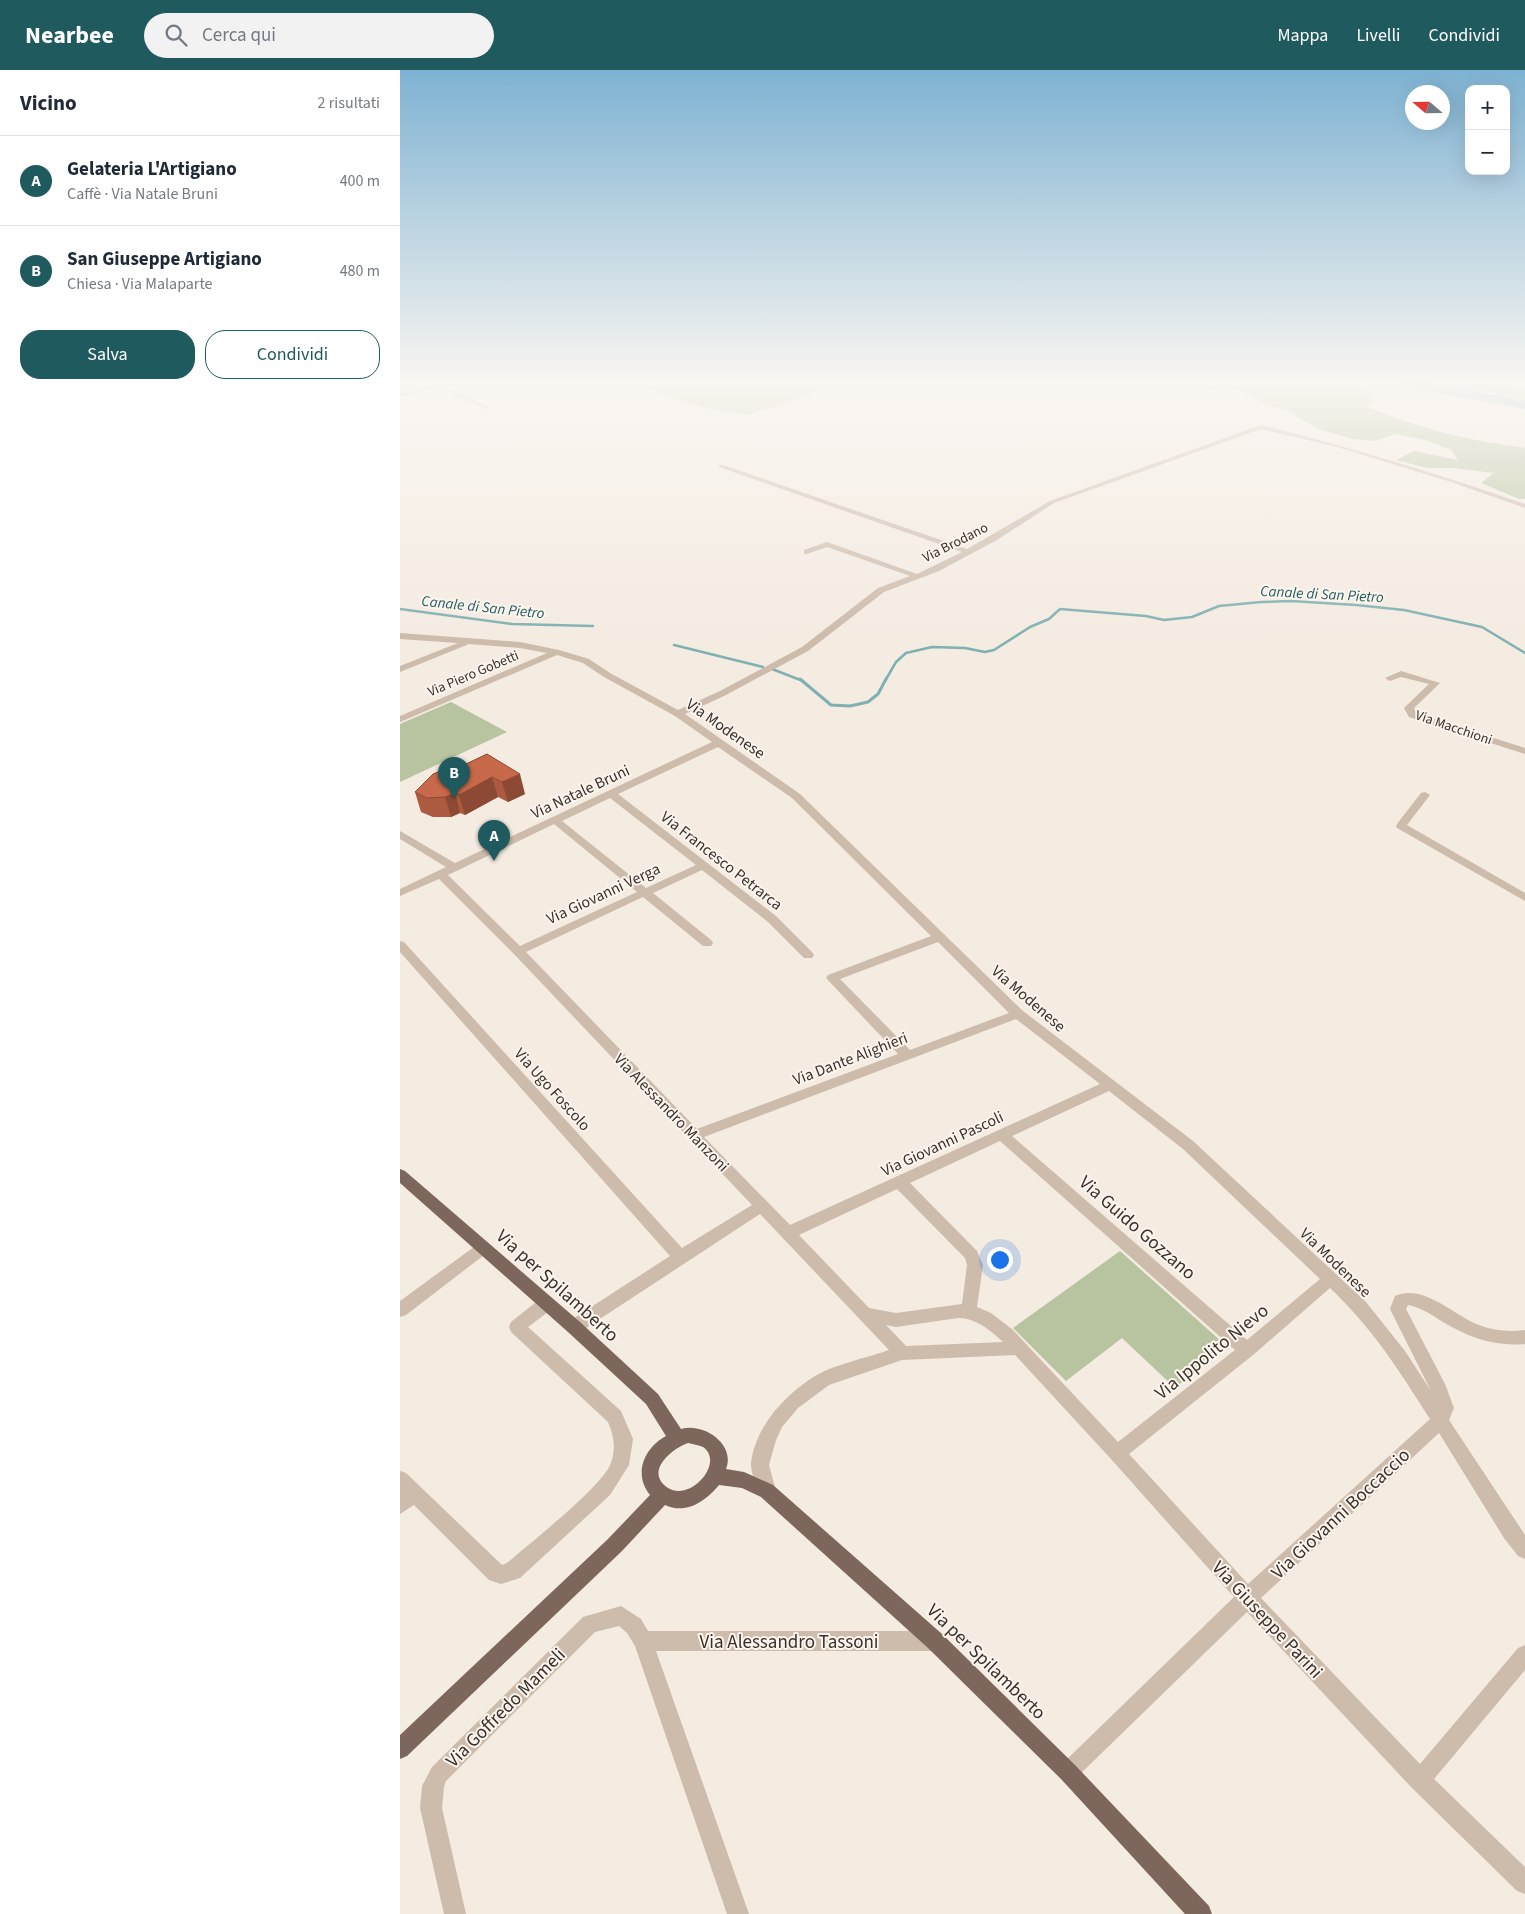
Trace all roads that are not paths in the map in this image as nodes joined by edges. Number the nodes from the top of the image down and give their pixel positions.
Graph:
1 (721, 466) dead end
2 (1152, 466) edge
3 (1404, 466) edge
4 (1525, 506) edge
5 (807, 552) dead end
6 (968, 552) junction
7 (916, 576) junction
8 (400, 636) edge
9 (468, 642) junction
10 (556, 652) junction
11 (400, 669) edge
12 (1390, 678) dead end
13 (678, 714) junction
14 (400, 719) edge
15 (718, 743) junction
16 (1525, 751) edge
17 (612, 794) junction
18 (1425, 795) dead end
19 (555, 820) junction
20 (400, 834) edge
21 (702, 866) junction
22 (454, 867) junction
23 (441, 874) junction
24 (400, 893) edge
25 (643, 893) junction
26 (1525, 898) edge
27 (939, 937) junction
28 (707, 943) dead end
29 (400, 945) edge
30 (518, 951) junction
31 (808, 955) dead end
32 (1018, 1014) junction
33 (907, 1055) junction
34 (1110, 1085) junction
35 (695, 1135) junction
36 (1002, 1135) junction
37 (400, 1175) edge
38 (899, 1182) junction
39 (762, 1206) junction
40 (788, 1233) junction
41 (483, 1248) junction
42 (680, 1257) junction
43 (1330, 1279) junction
44 (546, 1304) junction
45 (400, 1310) edge
46 (969, 1311) junction
47 (865, 1314) junction
48 (574, 1327) junction
49 (1525, 1337) edge
50 (1017, 1348) junction
51 (1247, 1350) junction
52 (902, 1353) junction
53 (1440, 1421) junction
54 (677, 1438) junction
55 (1117, 1453) junction
56 (716, 1476) junction
57 (400, 1479) edge
58 (767, 1490) junction
59 (662, 1495) junction
60 (407, 1499) edge
61 (1525, 1550) edge
62 (1248, 1598) junction
63 (643, 1641) junction
64 (935, 1641) junction
65 (1525, 1655) edge
66 (400, 1749) edge
67 (1068, 1772) junction
68 (1420, 1780) junction
69 (1525, 1883) edge
70 (455, 1914) edge
71 (738, 1914) edge
72 (1201, 1914) edge

1 - 6 street
2 - 6 street, Via Brodano
3 - 4 street, Via Brodano
5 - 7 street
6 - 7 street, Via Brodano
7 - 13 street, Via Brodano
8 - 9 street, Via Modenese
9 - 10 street, Via Modenese
9 - 11 street
10 - 13 street, Via Modenese
10 - 14 street, Via Piero Gobetti
12 - 16 street, Via Macchioni
13 - 15 street, Via Modenese
15 - 17 street, Via Natale Bruni
15 - 27 street, Via Modenese
17 - 19 street, Via Natale Bruni
17 - 21 street, Via Francesco Petrarca
18 - 26 street
19 - 22 street, Via Natale Bruni
19 - 25 street
20 - 22 street
21 - 25 street, Via Giovanni Verga
21 - 31 street, Via Francesco Petrarca
22 - 23 street, Via Natale Bruni
23 - 24 street, Via Natale Bruni
23 - 30 street, Via Alessandro Manzoni
25 - 28 street
25 - 30 street, Via Giovanni Verga
27 - 32 street, Via Modenese
27 - 33 street
29 - 42 street, Via Ugo Foscolo
30 - 35 street, Via Alessandro Manzoni
32 - 33 street, Via Dante Alighieri
32 - 34 street, Via Modenese
33 - 35 street, Via Dante Alighieri
34 - 36 street, Via Giovanni Pascoli
34 - 43 street, Via Modenese
35 - 39 street, Via Alessandro Manzoni
36 - 38 street, Via Giovanni Pascoli
36 - 51 street, Via Guido Gozzano
37 - 41 main road, Via per Spilamberto
38 - 40 street, Via Giovanni Pascoli
38 - 46 street
39 - 40 street, Via Alessandro Manzoni
39 - 42 street
40 - 47 street, Via Alessandro Manzoni
41 - 44 main road, Via per Spilamberto
41 - 45 street
42 - 48 street
43 - 51 street, Via Ippolito Nievo
43 - 53 street, Via Modenese
44 - 48 main road, Via per Spilamberto
44 - 60 street
46 - 47 street
46 - 50 street, Via Giuseppe Parini
47 - 52 street, Via Alessandro Manzoni
48 - 54 main road, Via per Spilamberto
49 - 53 street
50 - 52 street
50 - 55 street, Via Giuseppe Parini
51 - 55 street, Via Ippolito Nievo
52 - 58 street
53 - 61 street, Via Modenese
53 - 62 street, Via Giovanni Boccaccio
54 - 56 main road
54 - 59 main road
55 - 62 street, Via Giuseppe Parini
56 - 58 main road, Via per Spilamberto
56 - 59 main road
57 - 60 street
58 - 64 main road, Via per Spilamberto
59 - 66 main road
62 - 67 street, Via Giovanni Boccaccio
62 - 68 street, Via Giuseppe Parini
63 - 64 street, Via Alessandro Tassoni
63 - 70 street, Via Goffredo Mameli
63 - 71 street
64 - 67 main road, Via per Spilamberto
65 - 68 street
67 - 72 main road, Via per Spilamberto
68 - 69 street, Via Giuseppe Parini

